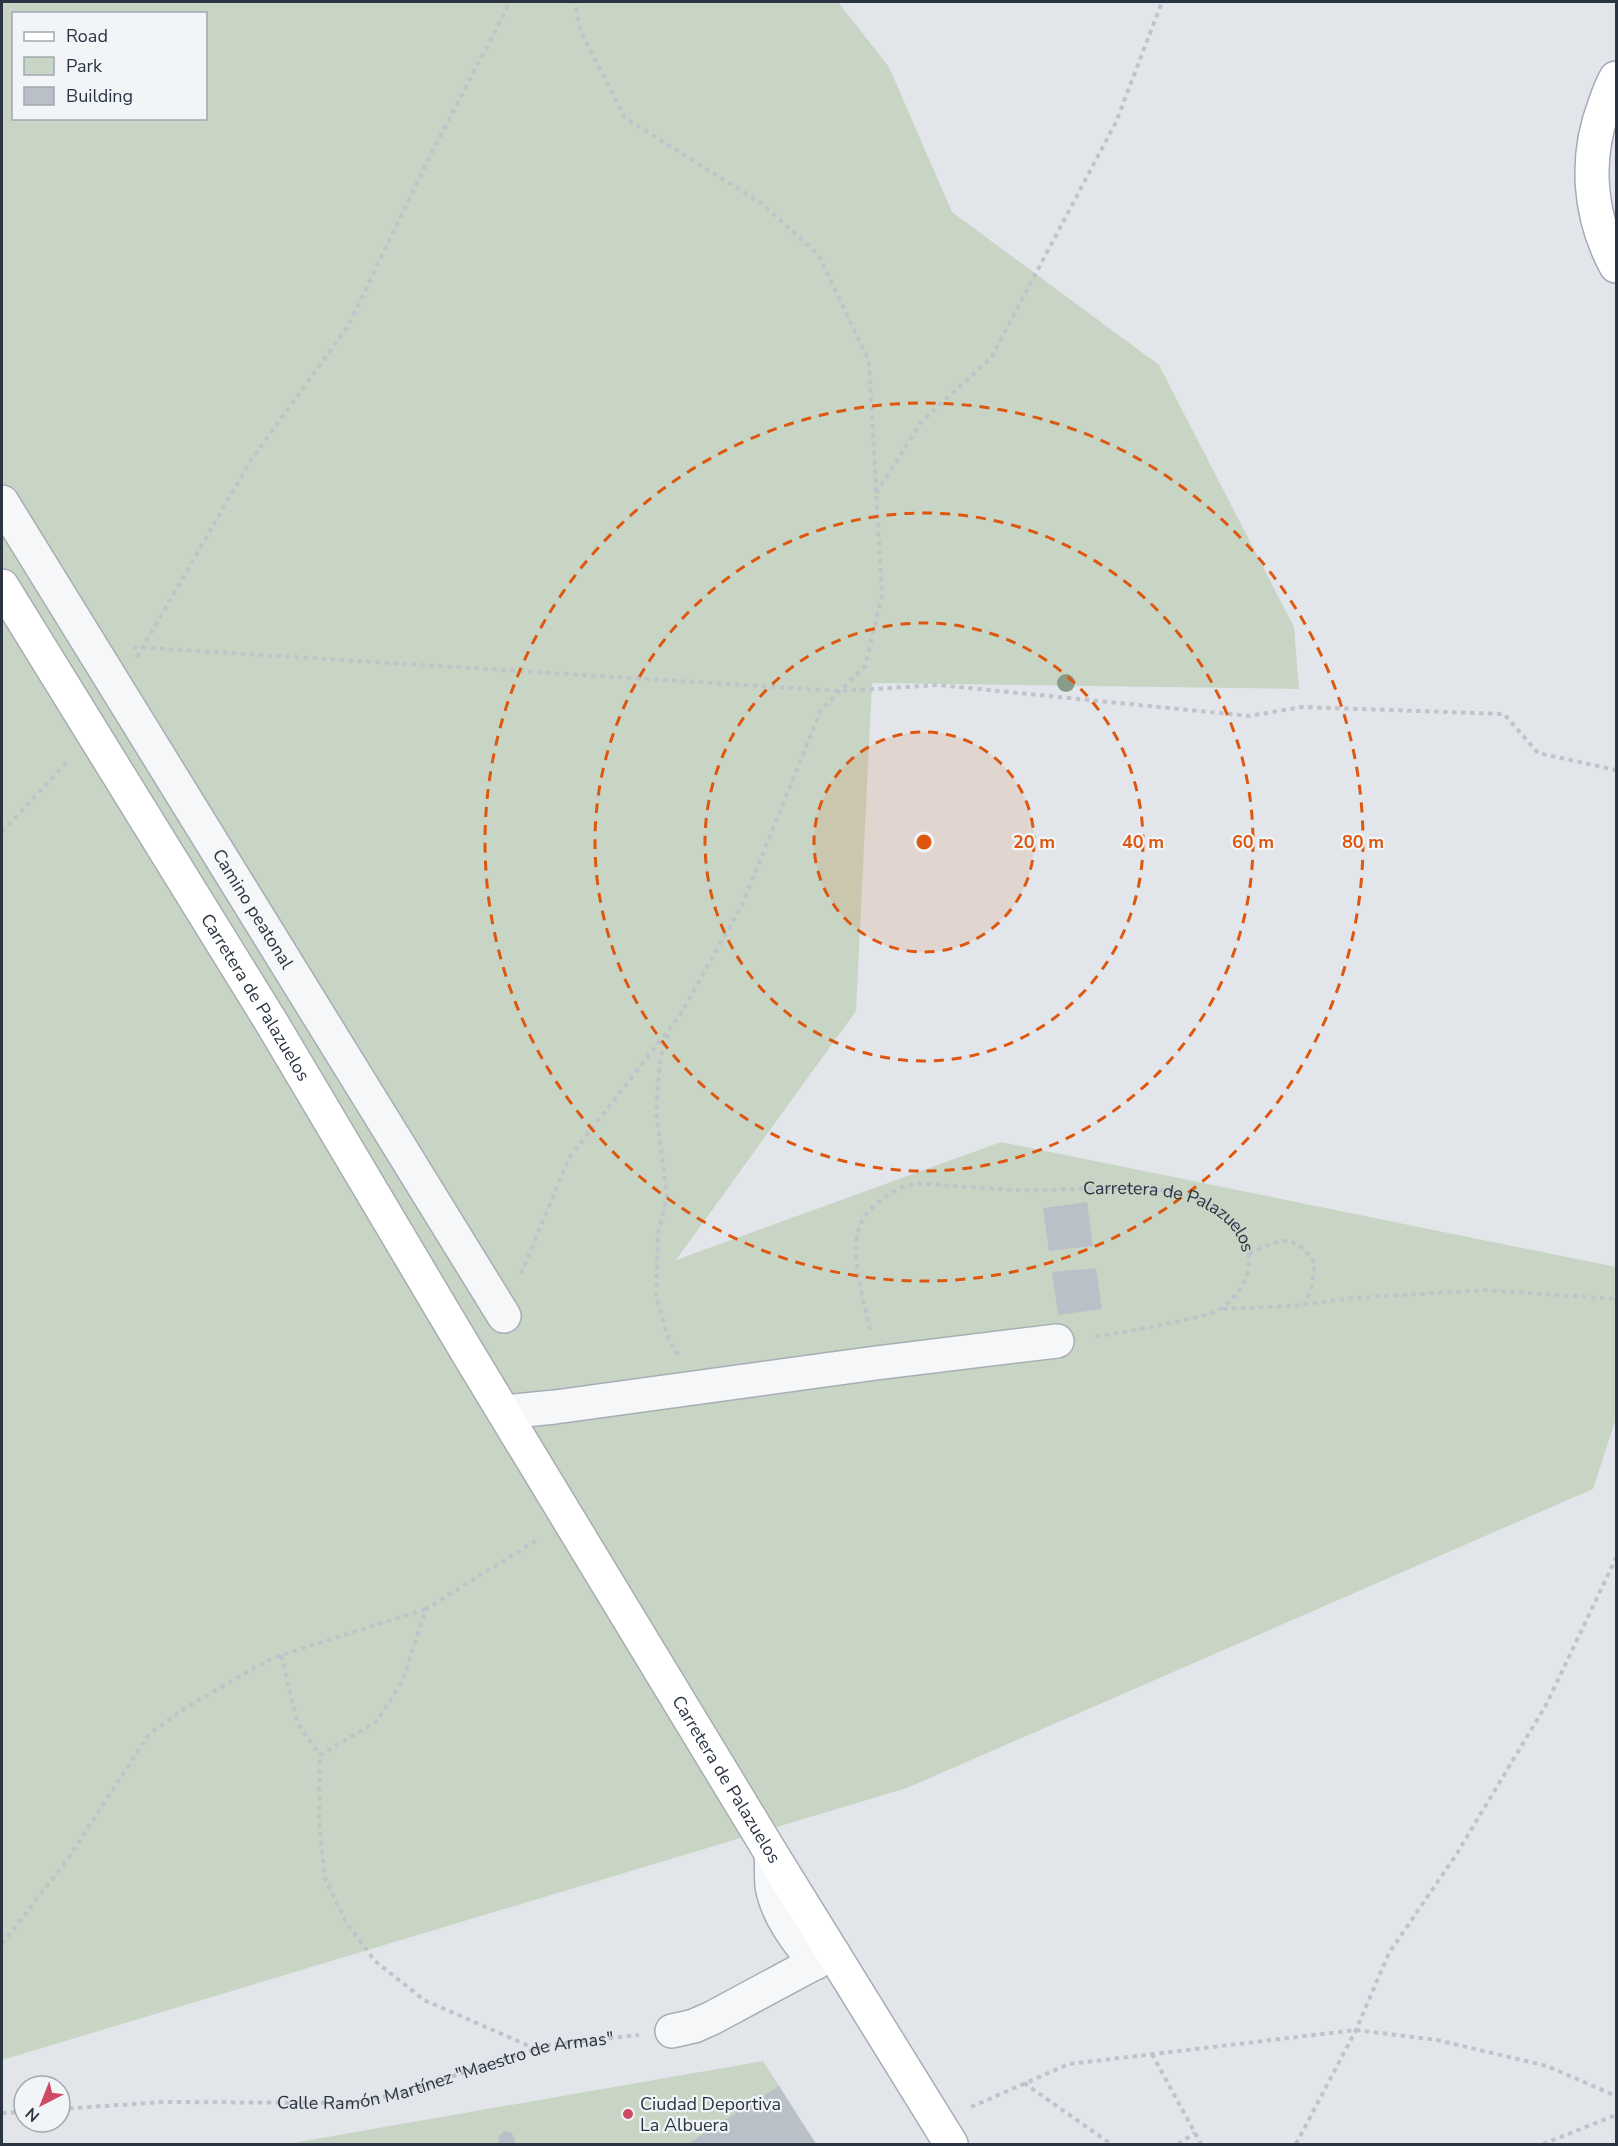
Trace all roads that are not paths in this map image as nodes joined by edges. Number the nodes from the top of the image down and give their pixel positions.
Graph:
1 (1617, 78) edge
2 (1617, 266) edge
3 (2, 502) edge
4 (2, 586) edge
5 (504, 1316) road end
6 (1057, 1341) road end
7 (504, 1412) junction
8 (824, 1958) junction
9 (672, 2031) road end
10 (951, 2145) edge

1 - 2 street
3 - 5 street, Camino peatonal
4 - 7 street, Carretera de Palazuelos
6 - 7 street
7 - 8 street, Carretera de Palazuelos
8 - 9 street
8 - 10 street, Carretera de Palazuelos

